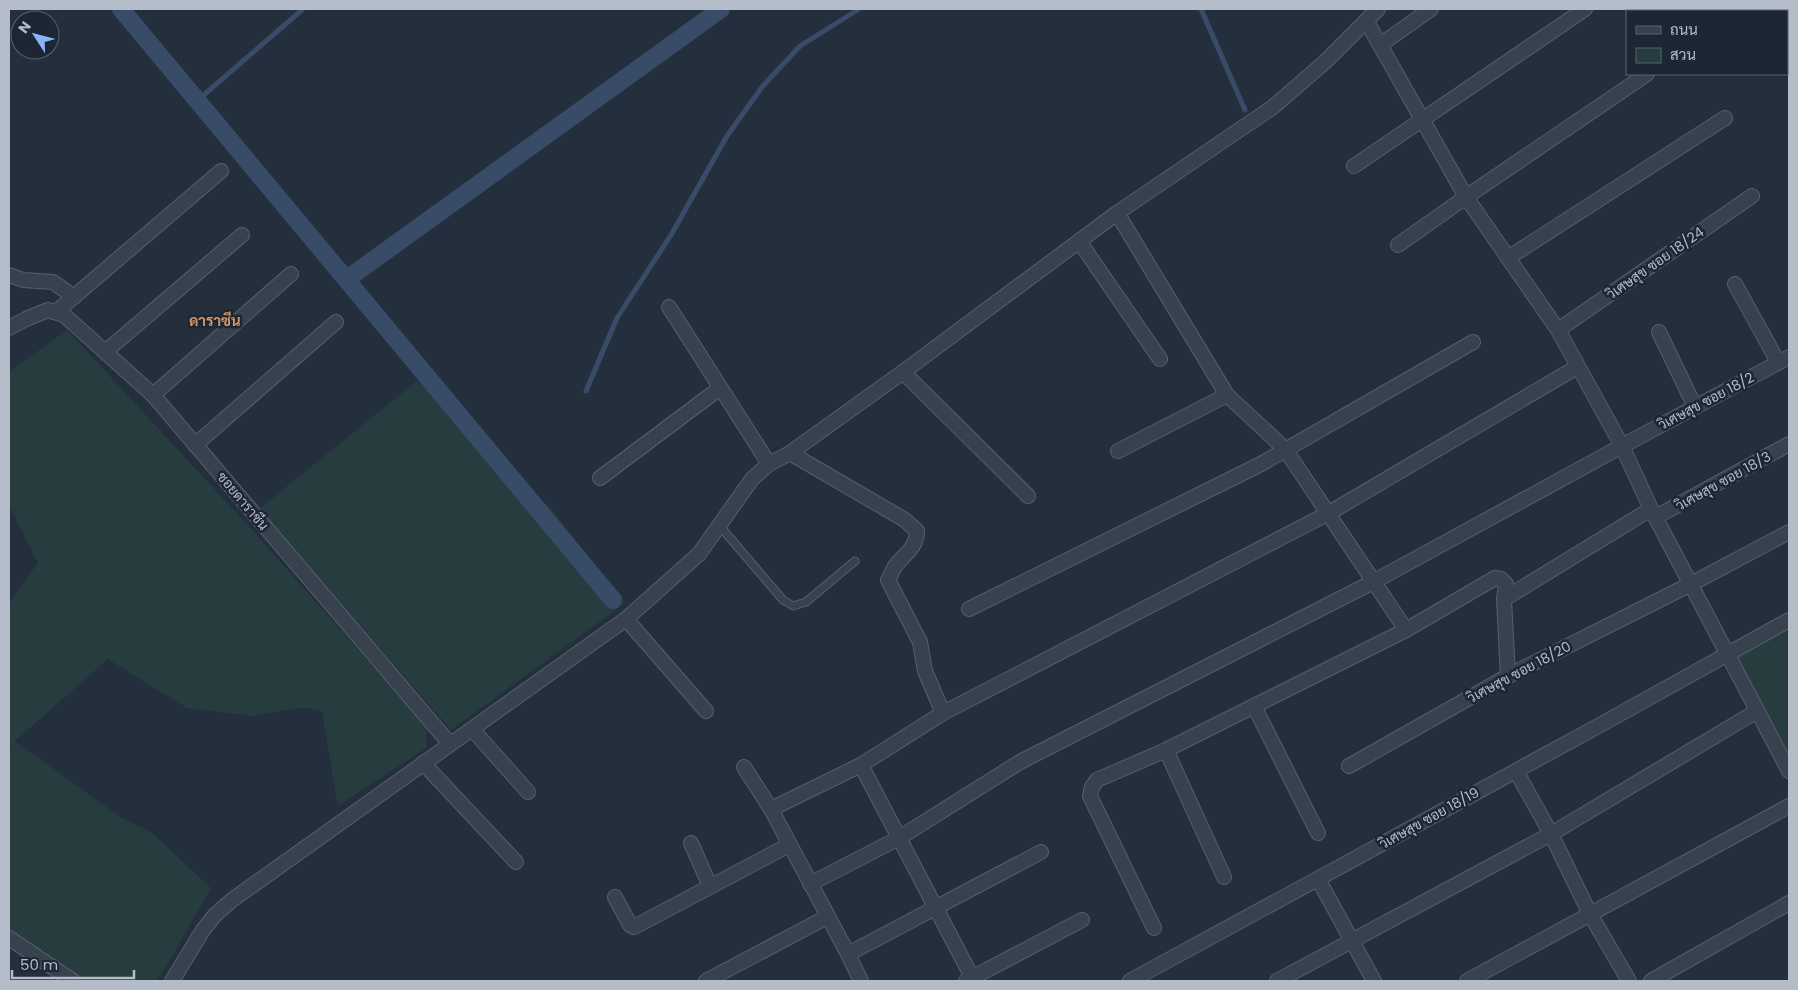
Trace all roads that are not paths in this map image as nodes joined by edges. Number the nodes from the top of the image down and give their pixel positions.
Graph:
1 (1378, 9) edge
2 (1431, 9) edge
3 (1585, 9) edge
4 (1367, 22) junction
5 (1380, 44) junction
6 (1646, 75) edge
7 (1725, 118) dead end
8 (1422, 121) junction
9 (1354, 166) dead end
10 (221, 171) dead end
11 (1752, 196) dead end
12 (1466, 197) junction
13 (1117, 213) junction
14 (242, 235) dead end
15 (1078, 240) junction
16 (1398, 245) dead end
17 (1508, 258) junction
18 (290, 274) dead end
19 (9, 275) edge
20 (1735, 284) dead end
21 (74, 297) junction
22 (669, 307) dead end
23 (56, 312) junction
24 (336, 322) dead end
25 (9, 328) edge
26 (1558, 330) junction
27 (1659, 332) dead end
28 (1473, 342) dead end
29 (105, 352) junction
30 (1160, 359) dead end
31 (1784, 360) edge
32 (1577, 367) junction
33 (903, 372) junction
34 (720, 388) junction
35 (1227, 394) junction
36 (152, 395) junction
37 (1695, 407) junction
38 (1789, 444) edge
39 (195, 445) junction
40 (1622, 446) junction
41 (1285, 449) junction
42 (1118, 451) dead end
43 (790, 453) junction
44 (768, 464) junction
45 (600, 478) dead end
46 (1028, 496) dead end
47 (1329, 513) junction
48 (1653, 513) junction
49 (719, 525) junction
50 (1789, 532) edge
51 (855, 561) dead end
52 (1373, 582) junction
53 (1691, 584) junction
54 (1504, 599) junction
55 (968, 609) dead end
56 (626, 619) junction
57 (1789, 620) edge
58 (1406, 630) junction
59 (1727, 653) junction
60 (1508, 676) junction
61 (1254, 706) junction
62 (706, 711) dead end
63 (1757, 711) junction
64 (943, 713) junction
65 (472, 729) junction
66 (450, 744) junction
67 (1166, 750) junction
68 (423, 764) junction
69 (861, 765) junction
70 (744, 766) dead end
71 (1349, 766) dead end
72 (1516, 771) junction
73 (1789, 771) edge
74 (528, 792) dead end
75 (1789, 806) edge
76 (771, 809) junction
77 (1318, 833) dead end
78 (1551, 834) junction
79 (899, 838) junction
80 (691, 843) dead end
81 (790, 844) junction
82 (1041, 852) dead end
83 (516, 862) dead end
84 (1224, 877) dead end
85 (1318, 879) junction
86 (810, 884) junction
87 (710, 886) junction
88 (615, 897) dead end
89 (1789, 904) edge
90 (935, 908) junction
91 (1590, 914) junction
92 (827, 917) junction
93 (1082, 920) dead end
94 (1154, 928) dead end
95 (9, 938) edge
96 (1352, 942) junction
97 (848, 954) junction
98 (971, 980) edge
99 (73, 981) edge
100 (172, 981) edge
101 (706, 981) edge
102 (861, 981) edge
103 (1130, 981) edge
104 (1277, 981) edge
105 (1374, 981) edge
106 (1468, 981) edge
107 (1628, 981) edge
108 (1652, 981) edge

1 - 4 street
2 - 5 street
3 - 8 street
4 - 5 street
4 - 13 street
5 - 8 street
6 - 12 street
7 - 17 street
8 - 9 street
8 - 12 street
10 - 21 street
11 - 26 street, วิเศษสุข ซอย 18/24
12 - 16 street
12 - 17 street
13 - 15 street
13 - 35 street
14 - 29 street
15 - 30 street
15 - 33 street
17 - 26 street
18 - 36 street
19 - 21 street
20 - 31 street
21 - 23 street
22 - 34 street
23 - 25 street
23 - 29 street, ซอยดาราซีน
24 - 39 street
26 - 32 street
27 - 37 street
28 - 41 street
29 - 36 street, ซอยดาราซีน
31 - 37 street, วิเศษสุข ซอย 18/2
32 - 40 street
32 - 47 street
33 - 43 street
33 - 46 street
34 - 44 street
34 - 45 street
35 - 41 street
35 - 42 street
36 - 39 street, ซอยดาราซีน
37 - 40 street, วิเศษสุข ซอย 18/2
38 - 48 street, วิเศษสุข ซอย 18/3
39 - 66 street, ซอยดาราซีน
40 - 48 street
40 - 52 street, วิเศษสุข ซอย 18/2
41 - 47 street
41 - 55 street
43 - 44 street
43 - 64 street
44 - 49 street
47 - 52 street
47 - 64 street
48 - 53 street
48 - 54 street, วิเศษสุข ซอย 18/3
49 - 51 lane
49 - 56 street
50 - 53 street, วิเศษสุข ซอย 18/20
52 - 58 street
52 - 79 street, วิเศษสุข ซอย 18/2
53 - 59 street
53 - 60 street, วิเศษสุข ซอย 18/20
54 - 58 street
54 - 60 street
56 - 62 street
56 - 65 street
57 - 59 street, วิเศษสุข ซอย 18/19
58 - 61 street
59 - 63 street
59 - 72 street, วิเศษสุข ซอย 18/19
60 - 71 street, วิเศษสุข ซอย 18/20
61 - 67 street
61 - 77 street
63 - 73 street
63 - 78 street
64 - 69 street
65 - 66 street
65 - 74 street
66 - 68 street
67 - 84 street
67 - 94 street
68 - 83 street
68 - 100 street
69 - 76 street
69 - 79 street
70 - 76 street
72 - 78 street
72 - 85 street, วิเศษสุข ซอย 18/19
75 - 91 street
76 - 81 street
78 - 91 street
78 - 96 street
79 - 86 street, วิเศษสุข ซอย 18/2
79 - 90 street
80 - 87 street
81 - 86 street
81 - 87 street
82 - 90 street
85 - 96 street
85 - 103 street, วิเศษสุข ซอย 18/19
86 - 92 street
87 - 88 street
89 - 108 street
90 - 97 street
90 - 98 street
91 - 106 street
91 - 107 street
92 - 97 street
92 - 101 street
93 - 98 street
95 - 99 street
96 - 104 street
96 - 105 street
97 - 102 street

